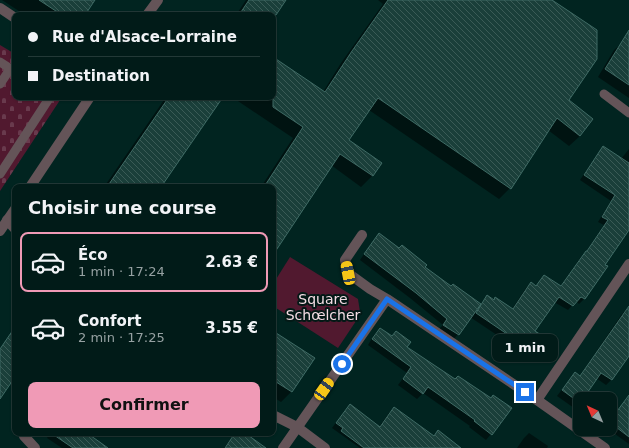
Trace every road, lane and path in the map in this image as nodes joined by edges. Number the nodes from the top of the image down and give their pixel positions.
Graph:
1 (158, 0) edge
2 (0, 8) edge
3 (149, 12) edge
4 (12, 16) edge
5 (0, 62) edge
6 (12, 69) edge
7 (12, 71) edge
8 (0, 84) edge
9 (604, 94) dead end
10 (48, 100) edge
11 (88, 100) edge
12 (629, 113) edge
13 (0, 174) edge
14 (32, 184) edge
15 (12, 214) edge
16 (8, 220) junction
17 (12, 225) edge
18 (0, 231) edge
19 (362, 235) dead end
20 (629, 264) edge
21 (387, 299) junction
22 (537, 400) junction
23 (276, 416) edge
24 (297, 427) junction
25 (24, 436) edge
26 (35, 448) edge
27 (283, 448) edge
28 (325, 448) edge
29 (605, 448) edge

1 - 3 street
2 - 4 street
5 - 6 lane
7 - 8 lane
9 - 12 lane
10 - 13 lane
11 - 14 street
15 - 16 street
16 - 17 street
16 - 18 street
19 - 21 street
20 - 22 street
21 - 22 street
21 - 24 street
22 - 29 street
23 - 24 street
24 - 27 street
24 - 28 street
25 - 26 street

